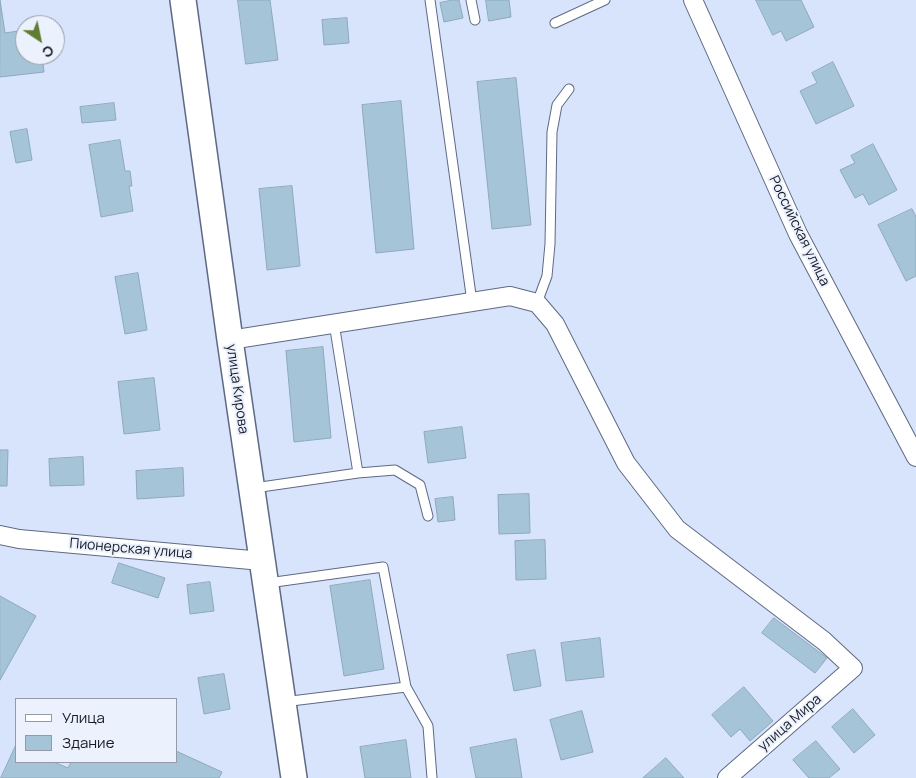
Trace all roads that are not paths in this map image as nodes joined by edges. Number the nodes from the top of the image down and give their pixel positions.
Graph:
1 (183, 0) edge
2 (430, 0) edge
3 (471, 0) edge
4 (605, 0) edge
5 (693, 0) edge
6 (475, 20) dead end
7 (555, 23) dead end
8 (569, 89) dead end
9 (472, 302) junction
10 (538, 303) junction
11 (334, 324) junction
12 (230, 340) junction
13 (916, 457) edge
14 (358, 473) junction
15 (252, 489) junction
16 (428, 516) dead end
17 (0, 535) edge
18 (264, 572) junction
19 (406, 687) junction
20 (283, 702) junction
21 (294, 778) edge
22 (432, 778) edge
23 (727, 778) edge

1 - 12 main road, улица Кирова
2 - 9 lane
3 - 6 lane
4 - 7 lane
5 - 13 street, Российская улица
8 - 10 lane
9 - 10 street
9 - 11 street
10 - 23 street, улица Мира
11 - 12 street
11 - 14 lane
12 - 15 main road, улица Кирова
14 - 15 lane
14 - 16 lane
15 - 18 main road, улица Кирова
17 - 18 street, Пионерская улица
18 - 19 lane
18 - 20 main road, улица Кирова
19 - 20 lane
19 - 22 lane
20 - 21 main road, улица Кирова

